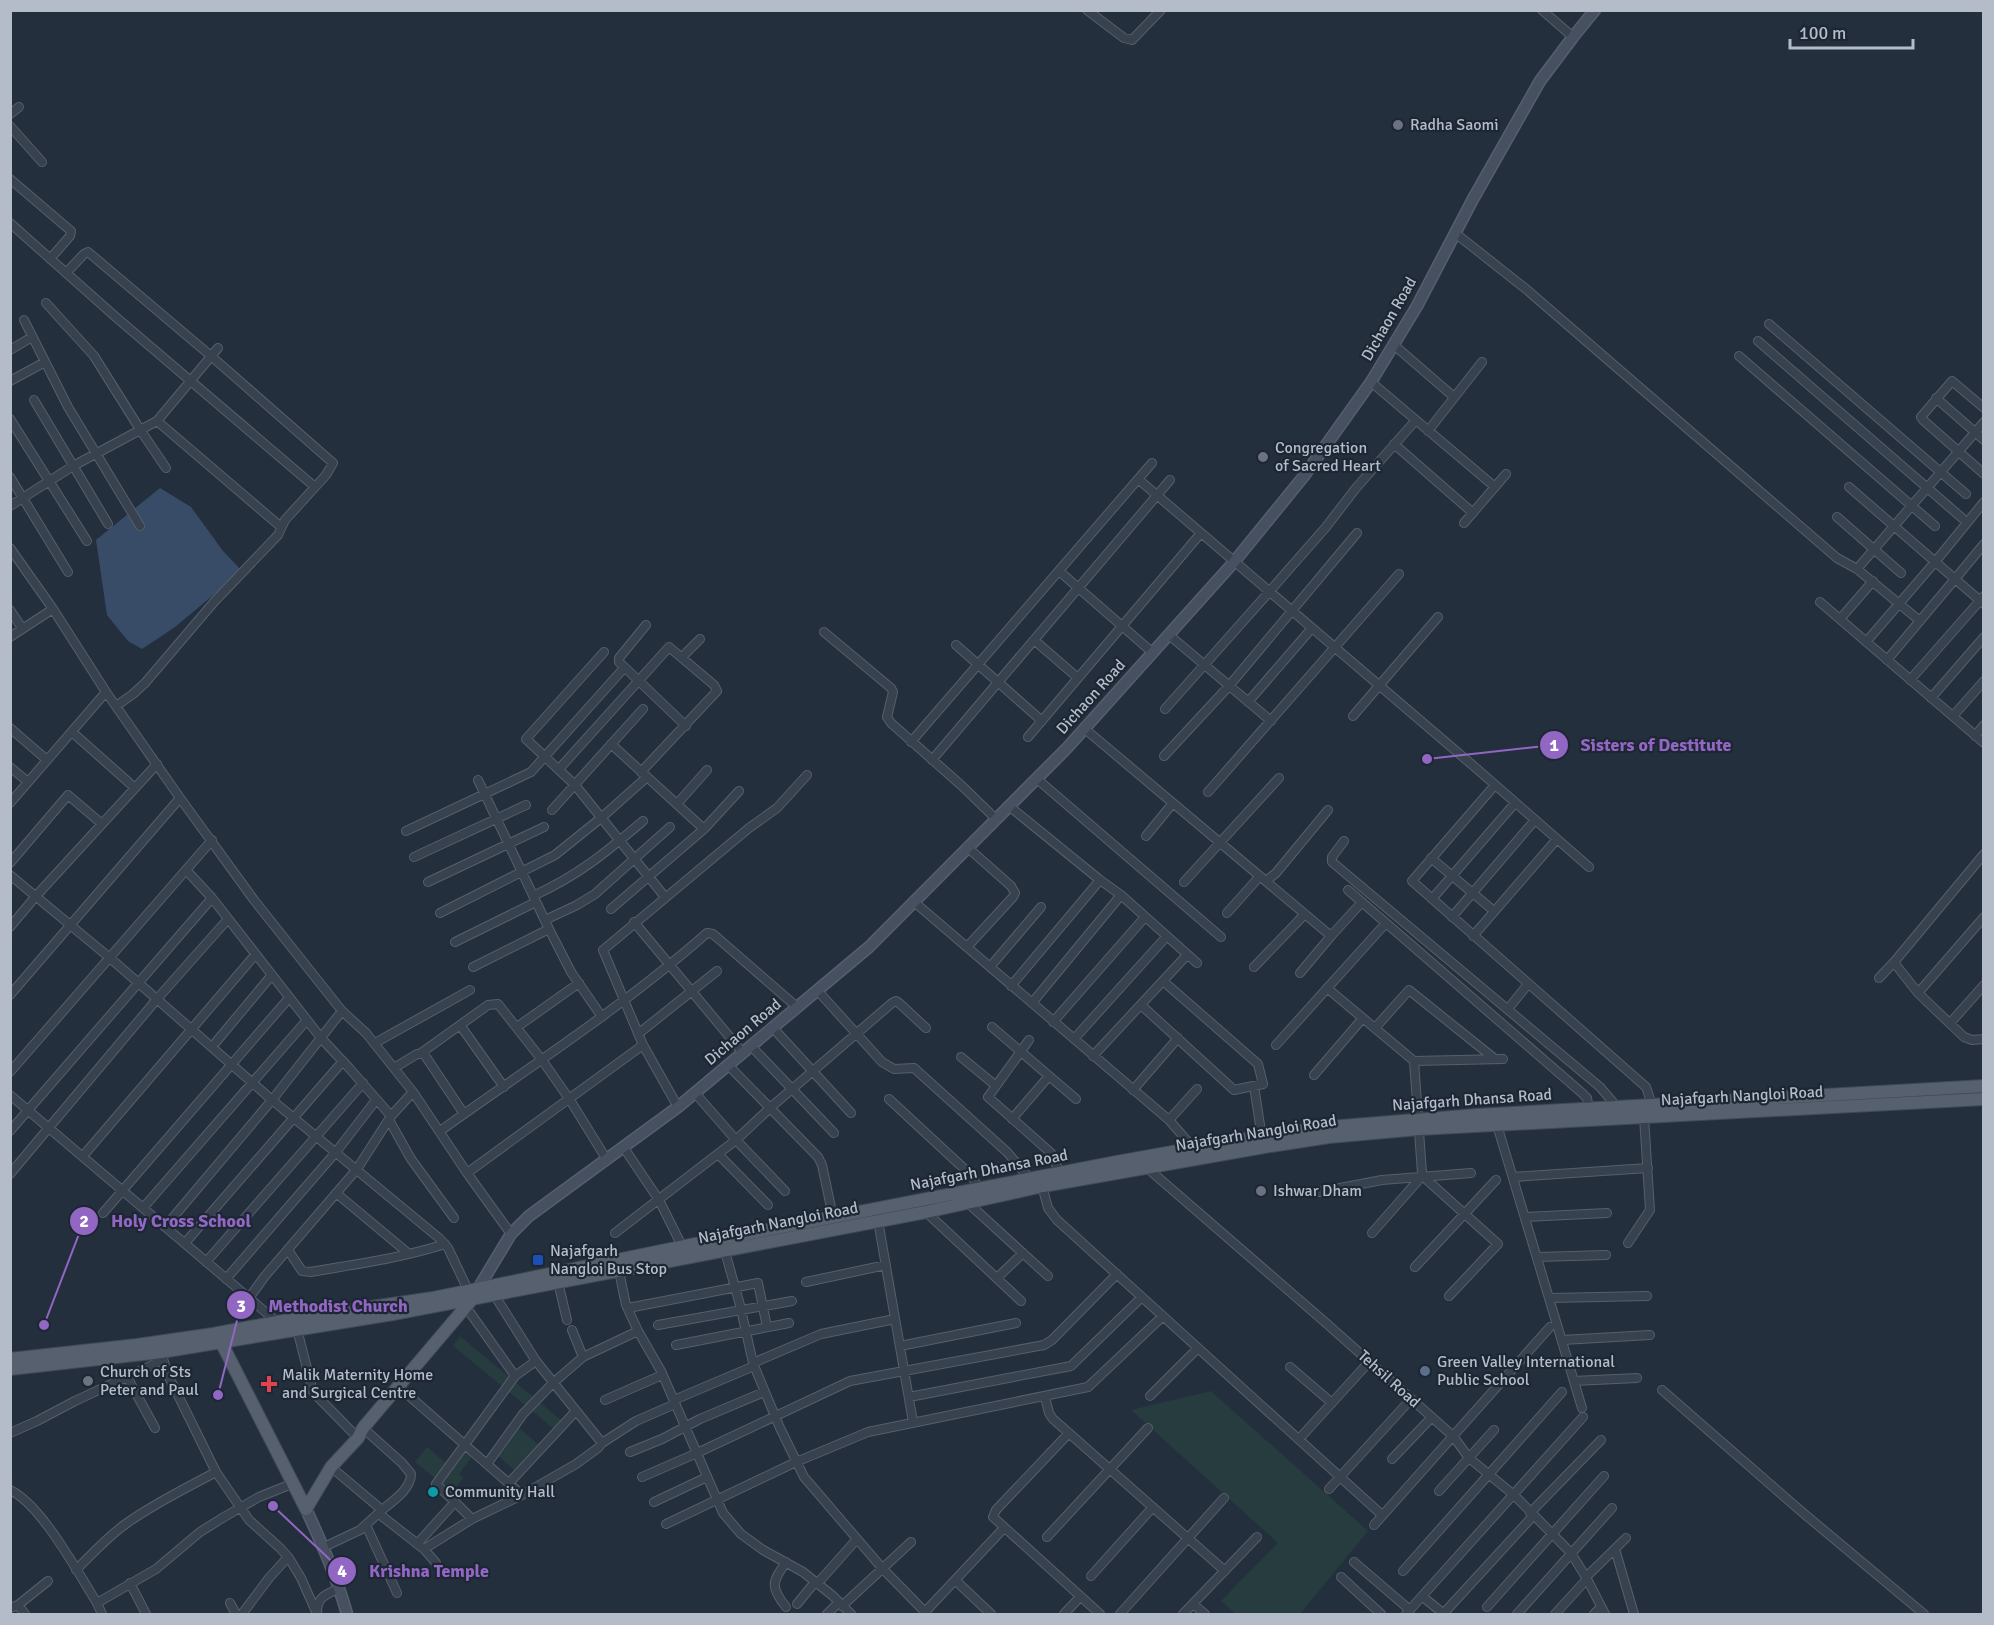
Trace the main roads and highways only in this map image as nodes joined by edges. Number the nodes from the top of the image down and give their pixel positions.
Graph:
1 (1983, 1086) edge
2 (1983, 1099) edge
3 (1605, 1114) junction
4 (1419, 1124) junction
5 (1263, 1142) junction
6 (1037, 1180) junction
7 (877, 1215) junction
8 (723, 1244) junction
9 (472, 1296) junction
10 (219, 1338) junction
11 (10, 1359) edge
12 (10, 1369) edge

1 - 3 main road, Najafgarh Dhansa Road
2 - 3 main road, Najafgarh Nangloi Road
3 - 4 main road, Najafgarh Nangloi Road
3 - 4 main road, Najafgarh Dhansa Road
4 - 5 main road, Najafgarh Nangloi Road
5 - 6 main road, Najafgarh Nangloi Road
5 - 6 main road, Najafgarh Dhansa Road
6 - 7 main road, Najafgarh Dhansa Road
6 - 7 main road, Najafgarh Nangloi Road
7 - 8 main road, Najafgarh Nangloi Road
7 - 8 main road, Najafgarh Dhansa Road
8 - 9 main road, Najafgarh Dhansa Road
8 - 9 main road, Najafgarh Nangloi Road
9 - 10 main road
9 - 10 main road, Najafgarh Dhansa Road
9 - 10 main road, Dichaon Road
10 - 11 main road, Najafgarh Dhansa Road
10 - 12 main road

